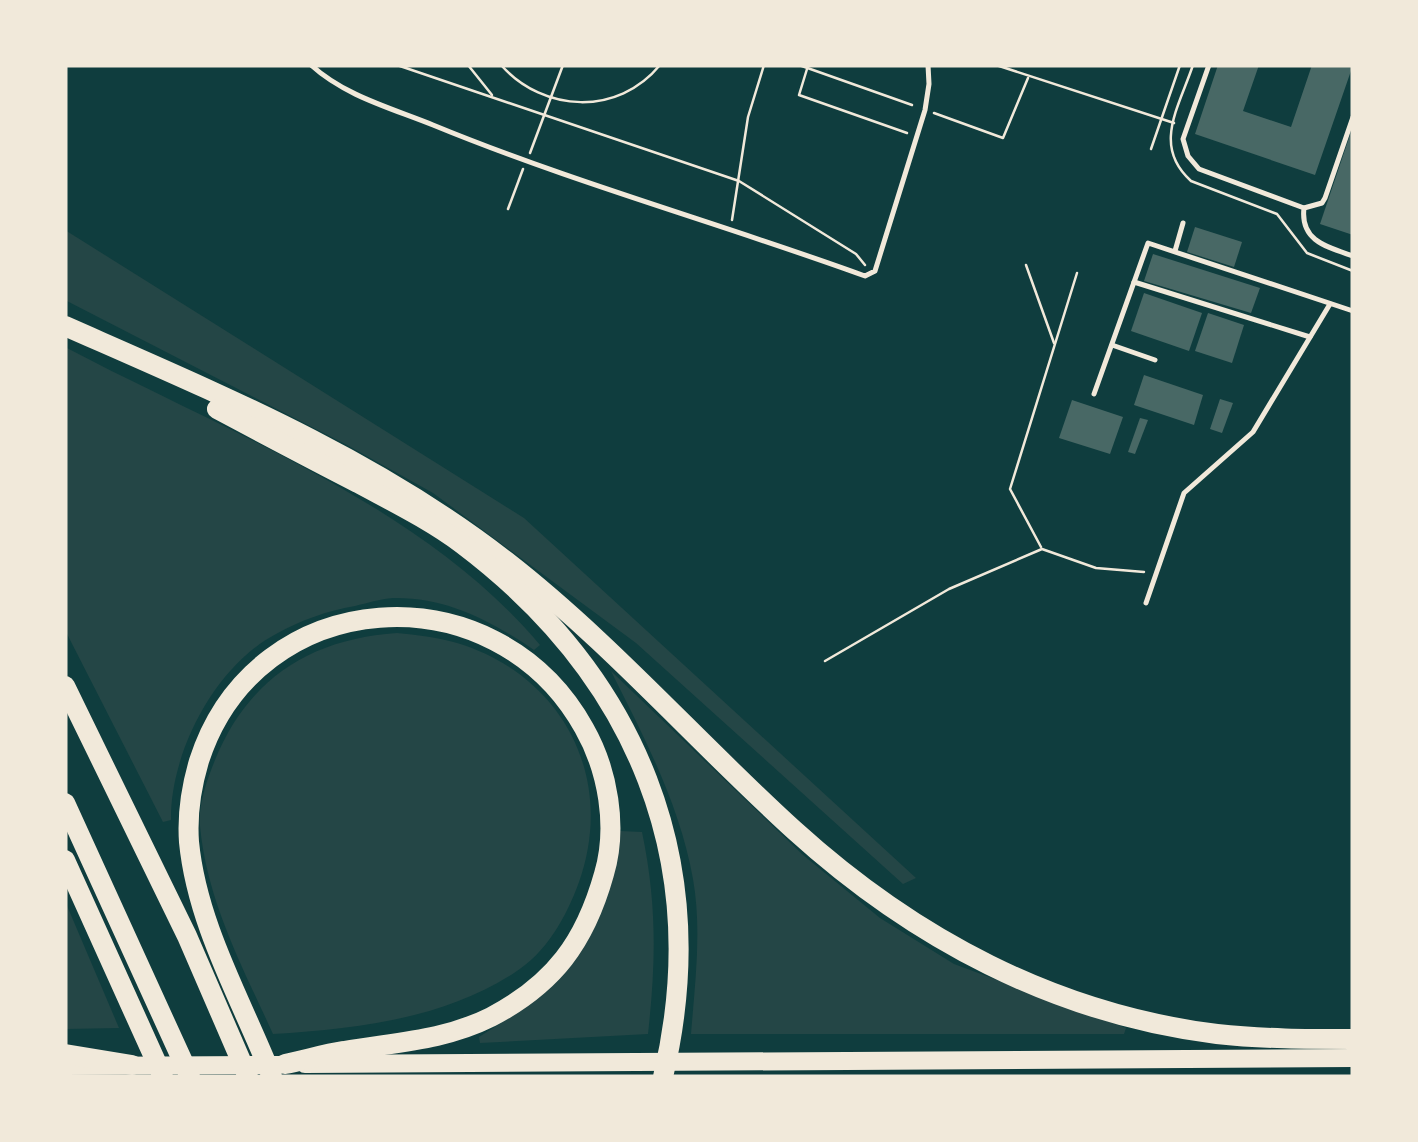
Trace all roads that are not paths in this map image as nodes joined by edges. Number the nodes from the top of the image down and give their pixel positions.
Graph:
1 (311, 65) edge
2 (928, 65) edge
3 (1209, 65) edge
4 (1353, 117) edge
5 (1304, 208) junction
6 (1183, 223) dead end
7 (1174, 251) junction
8 (1353, 256) edge
9 (1134, 282) junction
10 (1330, 304) junction
11 (1353, 311) edge
12 (65, 328) edge
13 (1310, 337) junction
14 (1112, 345) junction
15 (1155, 360) dead end
16 (1094, 394) dead end
17 (1146, 604) dead end
18 (65, 686) edge
19 (65, 803) edge
20 (65, 860) edge
21 (1353, 1039) edge
22 (65, 1054) edge
23 (1353, 1058) edge
24 (132, 1065) junction
25 (65, 1066) edge
26 (279, 1071) edge
27 (163, 1077) edge
28 (190, 1077) edge
29 (248, 1077) edge
30 (663, 1077) edge

1 - 2 lane
3 - 5 lane
4 - 5 lane
5 - 8 lane
6 - 7 lane
7 - 9 lane
7 - 10 lane
9 - 13 lane
9 - 14 lane
10 - 11 lane
10 - 13 lane
12 - 21 highway
12 - 30 highway
13 - 17 lane
14 - 15 lane
14 - 16 lane
18 - 29 highway
19 - 28 highway
20 - 27 highway
22 - 24 highway
23 - 26 highway
24 - 25 highway
24 - 26 highway
26 - 26 highway

